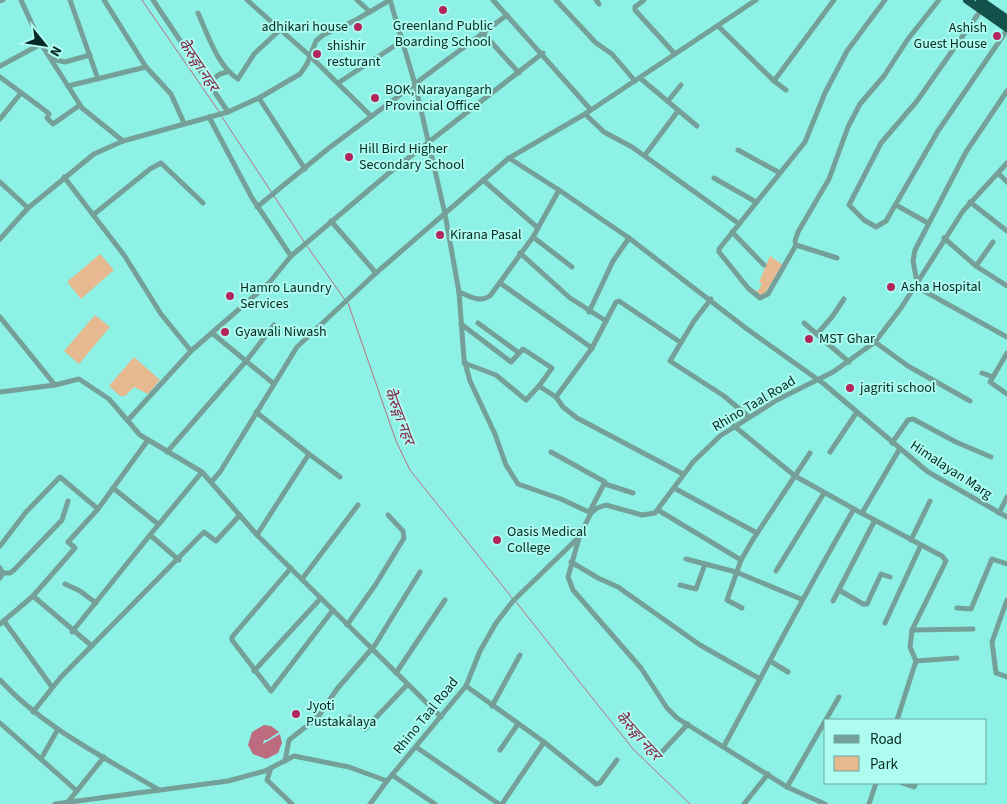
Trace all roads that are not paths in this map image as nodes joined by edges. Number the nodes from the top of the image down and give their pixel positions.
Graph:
1 (20, 0) edge
2 (70, 0) edge
3 (104, 0) edge
4 (153, 0) edge
5 (247, 0) edge
6 (357, 0) edge
7 (390, 0) edge
8 (493, 0) edge
9 (556, 0) edge
10 (644, 0) edge
11 (834, 0) edge
12 (885, 0) edge
13 (938, 0) edge
14 (967, 0) edge
15 (980, 0) edge
16 (753, 1) edge
17 (981, 10) junction
18 (370, 12) junction
19 (198, 13) dead end
20 (507, 15) junction
21 (1007, 18) edge
22 (718, 26) junction
23 (281, 29) junction
24 (1007, 29) edge
25 (484, 34) junction
26 (402, 42) junction
27 (41, 44) junction
28 (543, 53) junction
29 (675, 54) junction
30 (90, 55) junction
31 (310, 56) junction
32 (51, 59) junction
33 (0, 66) edge
34 (146, 67) junction
35 (227, 72) junction
36 (518, 73) junction
37 (0, 77) edge
38 (640, 78) junction
39 (98, 79) junction
40 (635, 81) junction
41 (774, 81) junction
42 (208, 83) junction
43 (338, 83) junction
44 (415, 84) junction
45 (681, 85) dead end
46 (68, 86) junction
47 (786, 90) dead end
48 (1007, 91) edge
49 (21, 93) junction
50 (259, 98) junction
51 (668, 101) junction
52 (80, 105) junction
53 (591, 110) junction
54 (678, 111) junction
55 (226, 113) junction
56 (585, 114) junction
57 (371, 116) junction
58 (208, 117) junction
59 (0, 119) edge
60 (184, 123) junction
61 (697, 126) dead end
62 (124, 141) junction
63 (429, 143) junction
64 (738, 150) dead end
65 (645, 155) junction
66 (509, 158) junction
67 (1007, 163) edge
68 (305, 169) junction
69 (780, 173) junction
70 (999, 174) junction
71 (64, 177) junction
72 (714, 178) dead end
73 (483, 180) junction
74 (0, 182) edge
75 (1007, 182) edge
76 (559, 190) junction
77 (756, 202) junction
78 (970, 202) junction
79 (203, 203) dead end
80 (896, 205) junction
81 (257, 207) junction
82 (28, 208) junction
83 (445, 214) junction
84 (93, 215) junction
85 (331, 221) junction
86 (738, 223) junction
87 (928, 224) junction
88 (538, 228) junction
89 (732, 232) junction
90 (1007, 232) edge
91 (533, 236) junction
92 (628, 238) junction
93 (944, 238) junction
94 (0, 240) edge
95 (993, 242) dead end
96 (796, 245) junction
97 (520, 253) junction
98 (291, 256) junction
99 (837, 258) dead end
100 (764, 265) dead end
101 (976, 266) junction
102 (572, 267) dead end
103 (376, 273) junction
104 (500, 283) junction
105 (916, 284) junction
106 (1007, 286) edge
107 (459, 292) junction
108 (711, 299) junction
109 (844, 299) dead end
110 (589, 312) junction
111 (0, 317) edge
112 (606, 321) junction
113 (478, 322) dead end
114 (804, 323) dead end
115 (461, 324) junction
116 (274, 325) dead end
117 (212, 333) junction
118 (817, 334) junction
119 (1007, 337) edge
120 (680, 342) junction
121 (875, 342) junction
122 (592, 348) junction
123 (190, 350) junction
124 (1007, 352) edge
125 (519, 353) junction
126 (247, 360) junction
127 (849, 362) junction
128 (464, 363) junction
129 (982, 373) dead end
130 (993, 377) junction
131 (818, 380) junction
132 (274, 384) junction
133 (55, 385) junction
134 (539, 386) junction
135 (0, 392) edge
136 (1007, 394) edge
137 (556, 397) junction
138 (970, 401) dead end
139 (256, 412) junction
140 (857, 412) junction
141 (750, 417) junction
142 (129, 419) junction
143 (734, 426) junction
144 (148, 440) junction
145 (892, 443) junction
146 (899, 450) junction
147 (167, 452) junction
148 (551, 452) dead end
149 (830, 452) dead end
150 (810, 453) dead end
151 (309, 454) junction
152 (991, 456) dead end
153 (202, 472) junction
154 (683, 474) junction
155 (795, 476) junction
156 (340, 477) dead end
157 (211, 482) junction
158 (605, 484) junction
159 (114, 488) junction
160 (674, 488) junction
161 (633, 493) dead end
162 (824, 493) junction
163 (1007, 497) edge
164 (930, 501) dead end
165 (68, 502) dead end
166 (358, 505) dead end
167 (98, 509) junction
168 (854, 509) junction
169 (658, 510) junction
170 (590, 512) junction
171 (862, 513) junction
172 (999, 513) junction
173 (240, 515) junction
174 (388, 515) dead end
175 (1007, 517) edge
176 (875, 520) junction
177 (158, 524) junction
178 (757, 533) junction
179 (150, 535) junction
180 (258, 535) junction
181 (579, 537) junction
182 (911, 540) junction
183 (921, 545) junction
184 (0, 546) edge
185 (686, 559) dead end
186 (179, 560) junction
187 (741, 560) junction
188 (571, 562) junction
189 (705, 564) junction
190 (1007, 564) edge
191 (290, 568) junction
192 (2, 570) edge
193 (776, 571) dead end
194 (420, 572) dead end
195 (736, 572) junction
196 (0, 578) edge
197 (890, 578) dead end
198 (302, 579) junction
199 (66, 584) dead end
200 (680, 584) dead end
201 (839, 590) junction
202 (33, 596) junction
203 (321, 598) junction
204 (802, 599) junction
205 (445, 600) dead end
206 (1007, 600) edge
207 (833, 601) dead end
208 (96, 603) junction
209 (742, 608) dead end
210 (957, 608) dead end
211 (333, 610) junction
212 (885, 622) dead end
213 (2, 623) edge
214 (347, 625) junction
215 (973, 629) dead end
216 (912, 630) junction
217 (72, 632) junction
218 (92, 646) junction
219 (372, 649) junction
220 (520, 655) dead end
221 (957, 658) dead end
222 (770, 661) junction
223 (916, 661) junction
224 (254, 671) junction
225 (788, 672) dead end
226 (396, 673) junction
227 (1007, 677) edge
228 (760, 679) junction
229 (0, 680) edge
230 (407, 685) junction
231 (466, 686) junction
232 (52, 687) junction
233 (839, 697) dead end
234 (492, 706) junction
235 (32, 712) junction
236 (350, 717) dead end
237 (441, 717) junction
238 (826, 719) edge
239 (897, 719) edge
240 (0, 723) edge
241 (824, 723) edge
242 (518, 724) junction
243 (688, 724) junction
244 (58, 729) junction
245 (544, 742) junction
246 (288, 744) junction
247 (724, 746) junction
248 (416, 747) junction
249 (500, 750) dead end
250 (660, 754) dead end
251 (294, 756) junction
252 (104, 757) junction
253 (41, 759) junction
254 (617, 760) dead end
255 (284, 761) junction
256 (271, 768) junction
257 (768, 774) junction
258 (392, 775) junction
259 (387, 781) junction
260 (876, 784) edge
261 (905, 784) edge
262 (916, 784) edge
263 (787, 787) junction
264 (160, 790) junction
265 (76, 791) junction
266 (68, 802) edge
267 (54, 804) edge
268 (292, 804) edge
269 (370, 804) edge
270 (435, 804) edge
271 (501, 804) edge
272 (744, 804) edge
273 (825, 804) edge
274 (869, 804) edge

1 - 27 street
2 - 30 street
3 - 34 street
4 - 42 street
5 - 23 street
6 - 18 street
7 - 18 street
7 - 26 street
8 - 20 street
9 - 40 street
10 - 29 street
11 - 41 street
12 - 69 street
13 - 96 street
14 - 17 highway
15 - 21 highway
16 - 22 street
17 - 24 highway
17 - 80 street
18 - 31 street
19 - 35 street
20 - 25 street
20 - 28 street
22 - 29 street
22 - 41 street
23 - 31 street
23 - 35 street
24 - 80 street
25 - 36 street
25 - 44 street
26 - 43 street
26 - 44 street
27 - 32 street
27 - 33 street
28 - 36 street
28 - 53 street
29 - 38 street
30 - 32 street
30 - 39 street
31 - 43 street
31 - 50 street
32 - 46 street
34 - 39 street
34 - 60 street
35 - 42 street
36 - 63 street
37 - 49 street
38 - 40 street
38 - 51 street
39 - 46 street
40 - 53 street
41 - 47 street
42 - 55 street
43 - 57 street
44 - 57 street
44 - 63 street
45 - 51 street
46 - 52 street
48 - 87 street
49 - 52 street
49 - 59 street
50 - 55 street
50 - 68 street
51 - 54 street
52 - 62 street
53 - 56 street
54 - 61 street
54 - 65 street
55 - 58 street
56 - 65 street
56 - 66 street
57 - 68 street
58 - 60 street
58 - 81 street
60 - 62 street
62 - 71 street
63 - 83 street
63 - 85 street
64 - 69 street
65 - 86 street
66 - 73 street
66 - 76 street, Himalayan Marg
67 - 70 street, Rhino Taal Road
68 - 81 street
69 - 77 street
70 - 75 street
70 - 78 street, Rhino Taal Road
71 - 82 street
71 - 84 street
72 - 77 street
73 - 83 street
73 - 88 street
74 - 82 street
76 - 88 street
76 - 92 street, Himalayan Marg
77 - 86 street
78 - 90 street
78 - 93 street, Rhino Taal Road
79 - 84 street
80 - 87 street
81 - 98 street
82 - 94 street
83 - 103 street
83 - 107 street
84 - 123 street
85 - 98 street
85 - 103 street
86 - 89 street
87 - 105 street
88 - 91 street
89 - 96 street
89 - 100 street
91 - 97 street
91 - 102 street
92 - 108 street, Himalayan Marg
92 - 110 street
93 - 101 street
93 - 105 street, Rhino Taal Road
95 - 101 street
96 - 99 street
97 - 104 street
97 - 110 street
98 - 117 street
101 - 106 street
103 - 132 street
104 - 107 street
104 - 122 street
105 - 119 street
105 - 121 street, Rhino Taal Road
107 - 115 street
108 - 120 street
108 - 131 street, Himalayan Marg
109 - 118 street
110 - 112 street
111 - 133 street
112 - 120 street
112 - 122 street
113 - 125 street
114 - 118 street
115 - 125 street
115 - 128 street
116 - 126 street
117 - 123 street
117 - 126 street
118 - 127 street
120 - 141 street
121 - 127 street, Rhino Taal Road
121 - 138 street
122 - 137 street
123 - 142 street
124 - 130 street
125 - 134 street
126 - 132 street
126 - 147 street
127 - 131 street, Rhino Taal Road
128 - 134 street
128 - 170 street
129 - 130 street
130 - 136 street
131 - 140 street, Himalayan Marg
131 - 141 street, Rhino Taal Road
132 - 139 street
133 - 135 street
133 - 142 street
134 - 137 street
137 - 154 street
139 - 151 street
139 - 157 street
140 - 145 street, Himalayan Marg
140 - 149 street
141 - 143 street, Rhino Taal Road
142 - 144 street
143 - 154 street, Rhino Taal Road
143 - 155 street
144 - 147 street
144 - 159 street
145 - 146 street, Himalayan Marg
145 - 152 street
146 - 171 street
146 - 172 street, Himalayan Marg
147 - 153 street
148 - 158 street
150 - 155 street
151 - 156 street
151 - 180 street
153 - 157 street
153 - 177 street
154 - 160 street, Rhino Taal Road
155 - 162 street
155 - 178 street
157 - 173 street
158 - 161 street
158 - 170 street, Rhino Taal Road
159 - 167 street
159 - 177 street
160 - 169 street, Rhino Taal Road
160 - 178 street
162 - 168 street
162 - 193 street
163 - 172 street
164 - 182 street
165 - 192 street
166 - 198 street
167 - 184 street
167 - 202 street
168 - 171 street
168 - 204 street
169 - 170 street
169 - 187 street
170 - 181 street, Rhino Taal Road
171 - 176 street
172 - 175 street, Himalayan Marg
173 - 180 street
173 - 186 street
174 - 214 street
176 - 182 street
176 - 201 street
177 - 179 street
178 - 187 street
179 - 186 street
179 - 208 street
180 - 191 street
181 - 188 street
181 - 231 street, Rhino Taal Road
182 - 183 street
183 - 212 street
183 - 216 street
185 - 189 street
186 - 218 street
187 - 195 street
188 - 228 street
188 - 243 street
189 - 195 street
189 - 200 street
190 - 210 street
191 - 198 street
191 - 224 street
192 - 196 street
194 - 219 street
195 - 204 street
195 - 209 street
197 - 201 street
198 - 203 street
199 - 208 street
201 - 207 street
202 - 213 street
202 - 217 street
203 - 211 street
203 - 224 street
204 - 222 street
205 - 226 street
206 - 227 street
208 - 217 street
211 - 214 street
211 - 224 street
213 - 232 street
214 - 219 street
215 - 216 street
216 - 223 street
217 - 218 street
218 - 232 street
219 - 226 street
219 - 246 street
220 - 234 street
221 - 223 street
222 - 225 street
222 - 228 street
223 - 239 street
226 - 230 street
228 - 247 street
229 - 235 street
230 - 236 street
230 - 237 street
231 - 234 street
231 - 237 street, Rhino Taal Road
232 - 235 street
233 - 238 street
234 - 242 street
235 - 244 street
237 - 248 street, Rhino Taal Road
240 - 253 street
241 - 263 street
242 - 245 street
242 - 249 street
243 - 247 street
243 - 250 street
244 - 252 street
244 - 253 street
245 - 254 street
245 - 271 street
246 - 251 street
246 - 255 street
247 - 257 street
248 - 258 street, Rhino Taal Road
248 - 271 street
251 - 255 street
251 - 259 street
252 - 264 street
252 - 265 street
253 - 265 street
255 - 256 street
256 - 264 street
256 - 268 street
257 - 263 street
257 - 272 street
258 - 259 street, Rhino Taal Road
258 - 270 street
259 - 269 street, Rhino Taal Road
260 - 274 street
261 - 262 street
263 - 273 street
264 - 266 street
265 - 266 street
266 - 267 street

